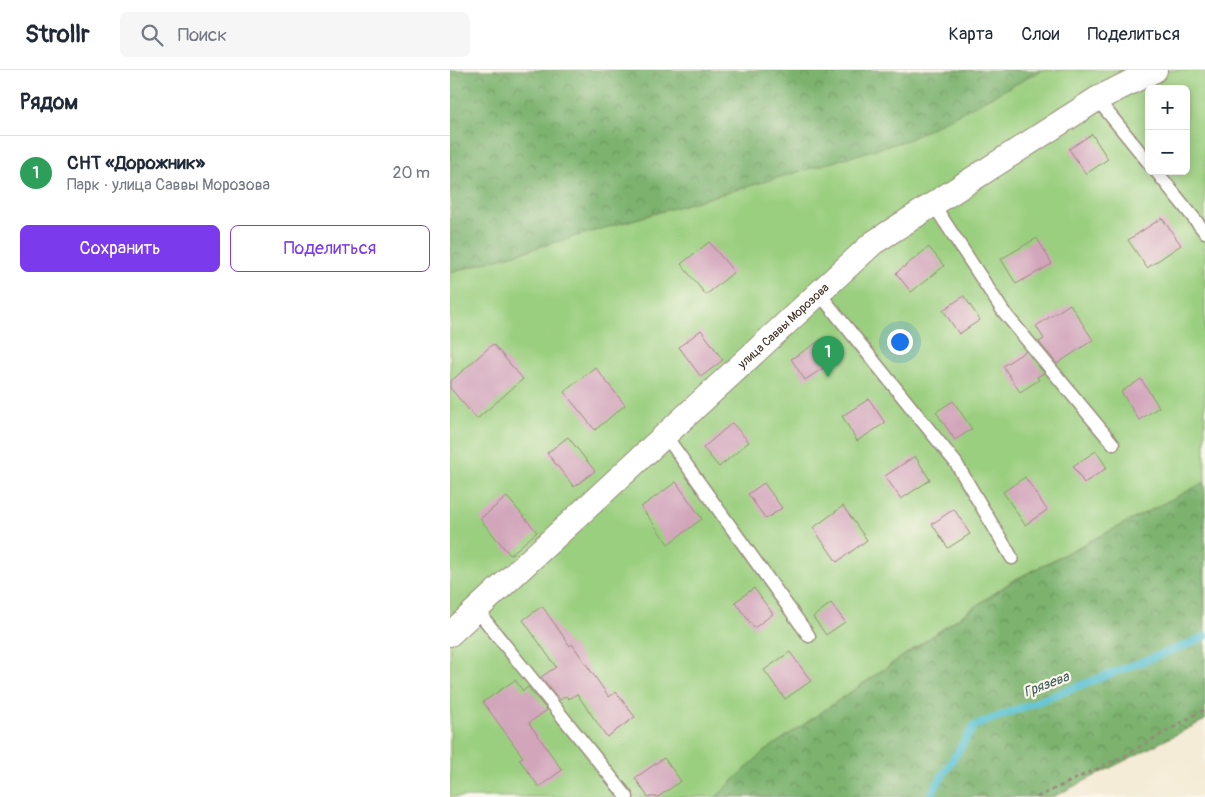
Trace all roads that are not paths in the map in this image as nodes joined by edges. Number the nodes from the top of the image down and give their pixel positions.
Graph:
1 (1155, 70) edge
2 (1097, 99) junction
3 (1145, 157) edge
4 (1159, 175) edge
5 (933, 204) junction
6 (1205, 232) edge
7 (819, 293) junction
8 (665, 435) junction
9 (1113, 444) dead end
10 (1012, 558) dead end
11 (476, 609) junction
12 (450, 634) edge
13 (809, 636) dead end
14 (627, 797) edge

1 - 2 street, улица Саввы Морозова
2 - 3 lane
2 - 5 street, улица Саввы Морозова
4 - 6 lane
5 - 7 street, улица Саввы Морозова
5 - 9 lane
7 - 8 street, улица Саввы Морозова
7 - 10 lane
8 - 11 street, улица Саввы Морозова
8 - 13 lane
11 - 12 street, улица Саввы Морозова
11 - 14 lane

